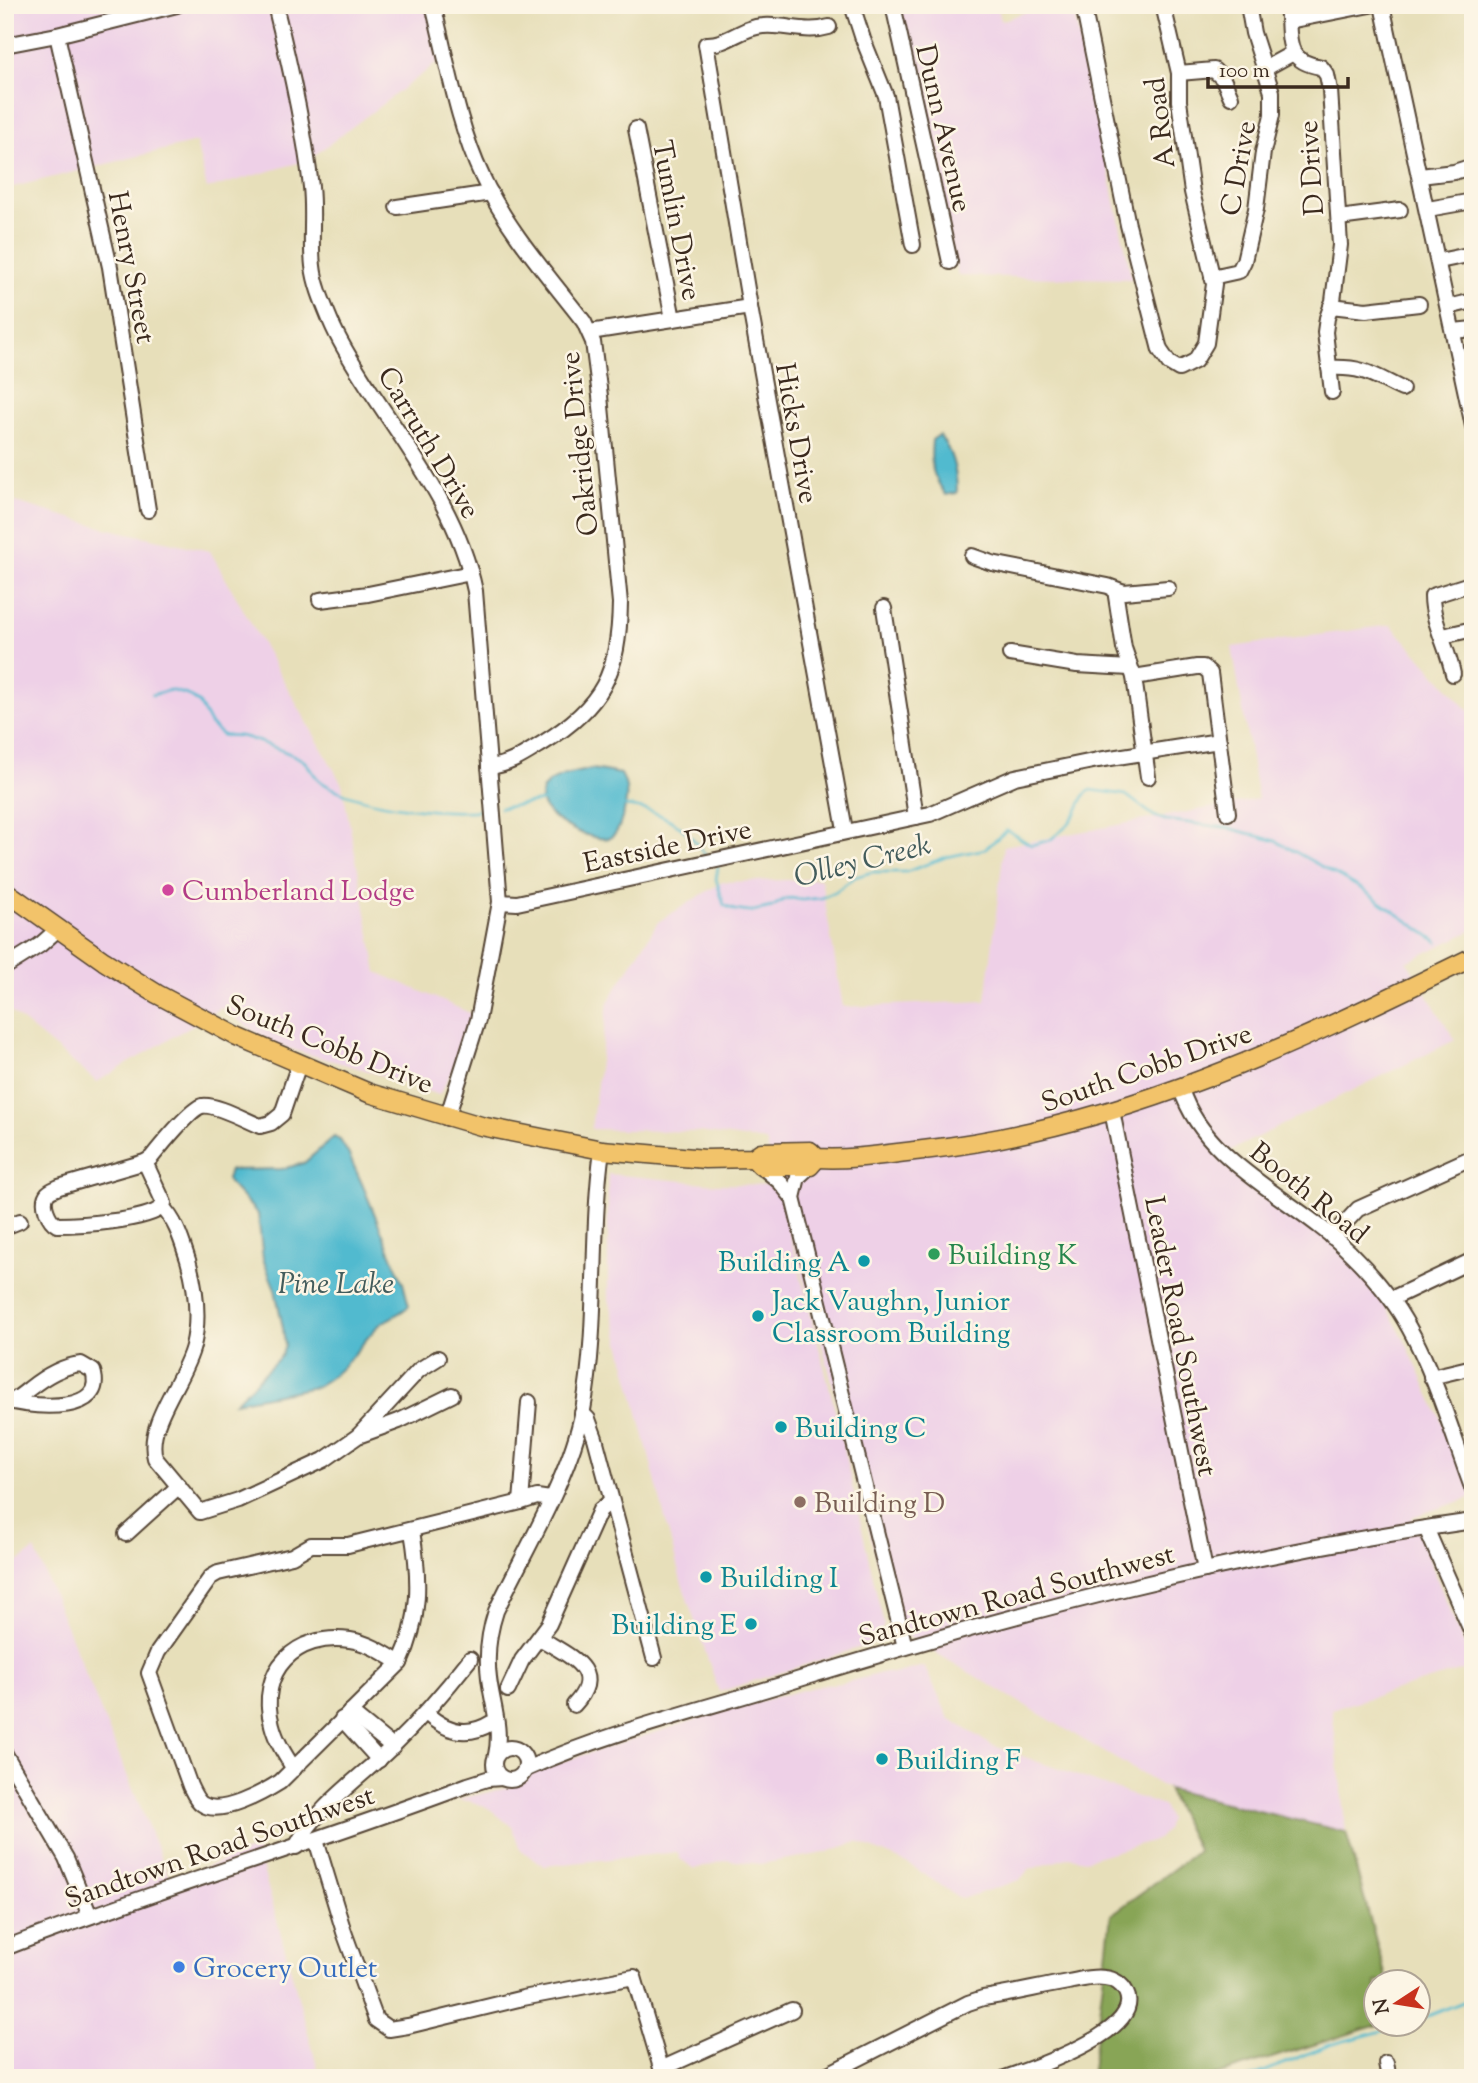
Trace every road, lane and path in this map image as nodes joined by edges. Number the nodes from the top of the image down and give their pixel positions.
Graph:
1 (177, 5) edge
2 (275, 5) edge
3 (433, 5) edge
4 (852, 5) edge
5 (893, 5) edge
6 (1083, 5) edge
7 (1163, 5) edge
8 (1248, 5) edge
9 (1287, 5) edge
10 (1370, 5) edge
11 (1382, 5) edge
12 (1289, 21) junction
13 (829, 27) dead end
14 (58, 35) junction
15 (5, 45) edge
16 (1293, 53) junction
17 (1265, 69) junction
18 (1179, 73) junction
19 (1231, 97) dead end
20 (636, 129) dead end
21 (1473, 166) edge
22 (1420, 176) junction
23 (491, 193) junction
24 (1473, 201) edge
25 (397, 207) dead end
26 (1428, 209) junction
27 (1400, 210) dead end
28 (1339, 218) junction
29 (913, 245) dead end
30 (1473, 254) edge
31 (1439, 261) junction
32 (950, 262) dead end
33 (1212, 276) junction
34 (1473, 302) edge
35 (1419, 304) dead end
36 (1331, 306) junction
37 (750, 307) junction
38 (1448, 307) junction
39 (673, 319) junction
40 (1473, 329) edge
41 (1454, 331) junction
42 (590, 332) junction
43 (1329, 368) junction
44 (1402, 389) dead end
45 (1332, 393) dead end
46 (1473, 426) edge
47 (148, 510) dead end
48 (972, 556) dead end
49 (471, 573) junction
50 (1473, 583) edge
51 (1168, 588) dead end
52 (1115, 590) junction
53 (320, 600) dead end
54 (884, 608) dead end
55 (1473, 629) edge
56 (1443, 636) junction
57 (1010, 654) dead end
58 (1132, 672) junction
59 (1453, 674) dead end
60 (1219, 741) junction
61 (1144, 752) junction
62 (489, 767) junction
63 (1148, 777) dead end
64 (1228, 813) dead end
65 (916, 817) junction
66 (845, 831) junction
67 (5, 891) edge
68 (500, 902) junction
69 (58, 929) junction
70 (1473, 957) edge
71 (5, 967) edge
72 (299, 1064) junction
73 (1181, 1089) junction
74 (1112, 1111) junction
75 (447, 1118) junction
76 (602, 1150) junction
77 (1473, 1157) edge
78 (145, 1162) junction
79 (757, 1162) junction
80 (814, 1162) junction
81 (793, 1198) junction
82 (162, 1207) junction
83 (20, 1221) dead end
84 (5, 1227) edge
85 (1332, 1237) junction
86 (1473, 1260) edge
87 (1391, 1299) junction
88 (438, 1358) dead end
89 (1473, 1367) edge
90 (1431, 1377) junction
91 (452, 1395) dead end
92 (529, 1402) dead end
93 (9, 1403) edge
94 (582, 1413) junction
95 (358, 1436) junction
96 (1469, 1466) edge
97 (179, 1486) junction
98 (1473, 1490) edge
99 (550, 1499) junction
100 (611, 1501) junction
101 (521, 1502) junction
102 (1473, 1521) edge
103 (1426, 1528) junction
104 (412, 1531) junction
105 (126, 1534) dead end
106 (1205, 1570) junction
107 (1473, 1635) edge
108 (540, 1638) junction
109 (905, 1647) junction
110 (654, 1658) dead end
111 (470, 1659) dead end
112 (400, 1663) junction
113 (508, 1690) dead end
114 (574, 1705) dead end
115 (496, 1707) junction
116 (426, 1713) junction
117 (346, 1715) junction
118 (491, 1723) dead end
119 (393, 1747) junction
120 (5, 1754) edge
121 (495, 1758) junction
122 (523, 1759) junction
123 (379, 1760) junction
124 (294, 1769) junction
125 (502, 1778) junction
126 (450, 1792) junction
127 (316, 1840) junction
128 (296, 1847) junction
129 (90, 1916) junction
130 (5, 1948) edge
131 (792, 2010) dead end
132 (1386, 2063) dead end
133 (662, 2073) edge
134 (820, 2078) edge
135 (1005, 2078) edge
136 (1389, 2078) edge

1 - 14 street
2 - 49 street, Carruth Drive
3 - 23 street, Oakridge Drive
4 - 29 street
5 - 32 street, Dunn Avenue
6 - 33 street, A Road
7 - 18 street, A Road
8 - 17 street, C Drive
9 - 12 street
10 - 12 street
11 - 22 street
12 - 16 street
13 - 37 street, Hicks Drive
14 - 15 street
14 - 47 street, Henry Street
16 - 17 street
16 - 28 street, D Drive
17 - 33 street, C Drive
18 - 19 street
18 - 33 street, A Road
20 - 39 street, Tumlin Drive
21 - 22 street
22 - 26 street
23 - 25 street
23 - 42 street, Oakridge Drive
24 - 26 street
26 - 31 street
27 - 28 street
28 - 36 street, D Drive
30 - 31 street
31 - 38 street
34 - 38 street
35 - 36 street
36 - 43 street, D Drive
37 - 39 street
37 - 66 street, Hicks Drive
38 - 41 street
39 - 42 street
40 - 41 street
41 - 46 street
42 - 62 street, Oakridge Drive
43 - 44 street
43 - 45 street, D Drive
48 - 52 street
49 - 53 street
49 - 62 street, Carruth Drive
50 - 56 street
51 - 52 street
52 - 58 street
54 - 65 street
55 - 56 street
56 - 59 street
57 - 58 street
58 - 60 street
58 - 61 street
60 - 61 street, Eastside Drive
60 - 64 street
61 - 63 street
61 - 65 street, Eastside Drive
62 - 68 street, Carruth Drive
65 - 66 street, Eastside Drive
66 - 68 street, Eastside Drive
67 - 69 main road, South Cobb Drive
68 - 75 street, Carruth Drive
69 - 71 street
69 - 72 main road, South Cobb Drive
70 - 73 main road, South Cobb Drive
72 - 75 main road, South Cobb Drive
72 - 78 street
73 - 74 main road, South Cobb Drive
73 - 85 street, Booth Road
74 - 80 main road, South Cobb Drive
74 - 106 street, Leader Road Southwest
75 - 76 main road, South Cobb Drive
76 - 79 main road, South Cobb Drive
76 - 94 street
77 - 85 street
78 - 82 street
78 - 82 street
79 - 80 main road, South Cobb Drive
79 - 81 street
80 - 81 street
81 - 109 street
82 - 97 street
83 - 84 street
85 - 87 street, Booth Road
86 - 87 street
87 - 90 street, Booth Road
88 - 95 street
89 - 90 street
90 - 96 street, Booth Road
91 - 95 street
92 - 101 street
93 - 93 street
94 - 99 street
94 - 100 street
95 - 97 street
96 - 98 street, Booth Road
97 - 105 street
99 - 101 street
99 - 115 street
100 - 108 street
100 - 110 street
101 - 104 street
102 - 103 street, Sandtown Road Southwest
103 - 106 street, Sandtown Road Southwest
103 - 107 street
104 - 112 street
104 - 124 street
106 - 109 street, Sandtown Road Southwest
108 - 113 street
108 - 114 street
109 - 122 street, Sandtown Road Southwest
111 - 116 street
112 - 117 street
112 - 124 street
115 - 121 street
115 - 122 street
116 - 118 street
116 - 119 street
117 - 119 street
117 - 123 street
117 - 124 street
119 - 123 street
120 - 129 street
121 - 122 street
121 - 125 street
121 - 126 street, Sandtown Road Southwest
122 - 125 street
123 - 128 street
125 - 126 street, Sandtown Road Southwest
126 - 127 street, Sandtown Road Southwest
127 - 128 street, Sandtown Road Southwest
127 - 133 street
128 - 129 street, Sandtown Road Southwest
129 - 130 street, Sandtown Road Southwest
131 - 133 street
132 - 136 street
134 - 135 street

